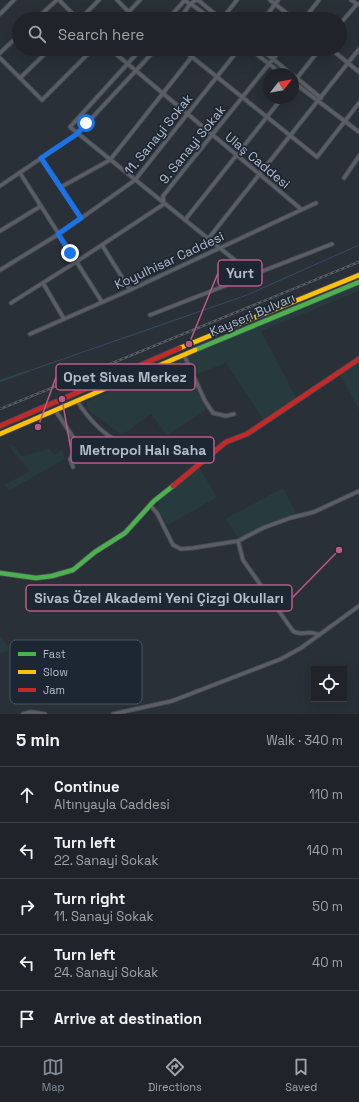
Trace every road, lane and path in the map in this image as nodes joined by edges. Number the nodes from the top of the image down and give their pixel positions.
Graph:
1 (14, 0) edge
2 (58, 0) edge
3 (99, 0) edge
4 (117, 0) edge
5 (140, 0) edge
6 (185, 0) edge
7 (197, 0) edge
8 (237, 0) edge
9 (270, 0) edge
10 (278, 0) edge
11 (319, 0) edge
12 (352, 0) edge
13 (191, 4) junction
14 (275, 4) junction
15 (358, 4) edge
16 (44, 12) edge
17 (71, 12) edge
18 (86, 12) edge
19 (129, 12) joint
20 (174, 12) edge
21 (185, 12) edge
22 (202, 12) edge
23 (213, 12) edge
24 (228, 12) edge
25 (269, 12) edge
26 (285, 12) edge
27 (310, 12) edge
28 (0, 14) edge
29 (347, 16) edge
30 (12, 42) edge
31 (359, 49) edge
32 (0, 53) edge
33 (43, 56) edge
34 (86, 56) edge
35 (118, 56) edge
36 (134, 56) edge
37 (149, 56) edge
38 (234, 56) edge
39 (259, 56) edge
40 (269, 56) edge
41 (275, 56) edge
42 (314, 56) edge
43 (340, 56) edge
44 (192, 57) joint
45 (0, 58) edge
46 (273, 59) junction
47 (348, 63) junction
48 (127, 64) junction
49 (270, 64) junction
50 (275, 68) edge
51 (284, 68) edge
52 (135, 71) junction
53 (359, 72) edge
54 (299, 74) edge
55 (217, 77) junction
56 (20, 78) junction
57 (299, 81) edge
58 (299, 87) edge
59 (162, 94) junction
60 (242, 97) junction
61 (320, 100) junction
62 (359, 103) edge
63 (277, 104) edge
64 (187, 115) junction
65 (267, 117) junction
66 (345, 122) junction
67 (359, 132) edge
68 (77, 134) junction
69 (213, 135) junction
70 (291, 136) junction
71 (236, 155) junction
72 (359, 156) edge
73 (41, 158) junction
74 (110, 160) junction
75 (20, 173) junction
76 (260, 174) junction
77 (344, 178) dead end
78 (135, 180) junction
79 (0, 186) edge
80 (61, 187) junction
81 (316, 203) dead end
82 (164, 204) junction
83 (41, 206) junction
84 (301, 209) junction
85 (81, 218) junction
86 (185, 220) junction
87 (0, 231) edge
88 (58, 234) junction
89 (208, 239) junction
90 (332, 244) dead end
91 (102, 245) junction
92 (220, 248) junction
93 (76, 262) junction
94 (0, 270) edge
95 (252, 274) junction
96 (359, 275) edge
97 (359, 282) edge
98 (43, 283) junction
99 (130, 290) junction
100 (102, 302) junction
101 (11, 303) dead end
102 (150, 315) dead end
103 (64, 319) junction
104 (30, 334) dead end
105 (184, 355) junction
106 (359, 359) edge
107 (77, 401) junction
108 (55, 410) junction
109 (234, 414) dead end
110 (0, 426) edge
111 (0, 434) edge
112 (128, 441) dead end
113 (73, 467) dead end
114 (359, 491) edge
115 (151, 506) junction
116 (238, 541) junction
117 (0, 573) edge
118 (359, 606) edge
119 (319, 635) junction
120 (23, 714) edge
121 (45, 714) edge
122 (113, 714) edge

1 - 28 street
2 - 16 street
2 - 17 street
3 - 18 street
4 - 19 street
5 - 19 street
6 - 13 street
6 - 20 street
7 - 13 street
7 - 23 street
8 - 24 street
9 - 14 street
10 - 14 street
11 - 27 street
12 - 15 street
13 - 21 street
13 - 22 street
14 - 25 street
14 - 26 street
15 - 29 street
30 - 32 street
31 - 47 street
33 - 56 street
34 - 56 street
35 - 48 street, Ulaş Caddesi
36 - 48 street
37 - 52 street
38 - 55 street, 11. Sanayi Sokak
39 - 49 street
40 - 46 street
41 - 46 street, 9. Sanayi Sokak
42 - 54 street
43 - 47 street
44 - 55 street
44 - 59 street
45 - 56 street
46 - 49 street, 9. Sanayi Sokak
46 - 51 street
47 - 53 street
47 - 61 street
48 - 52 street, Ulaş Caddesi
48 - 68 street
49 - 50 street
49 - 60 street, 9. Sanayi Sokak
52 - 59 street, Ulaş Caddesi
52 - 68 street
55 - 60 street
55 - 64 street, 11. Sanayi Sokak
57 - 61 street
58 - 61 street
59 - 64 street, Ulaş Caddesi
59 - 74 street
60 - 65 street
60 - 69 street, 9. Sanayi Sokak
61 - 66 street
61 - 70 street
62 - 66 street
63 - 65 street
64 - 69 street, Ulaş Caddesi
64 - 78 street, 11. Sanayi Sokak
65 - 70 street
65 - 71 street
66 - 67 street
66 - 70 street
68 - 73 street
68 - 74 street
69 - 71 street, Ulaş Caddesi
69 - 82 street, 9. Sanayi Sokak
70 - 76 street
71 - 76 street, Ulaş Caddesi
71 - 86 street
72 - 77 street
73 - 75 street
73 - 80 street
74 - 78 street
74 - 80 street
75 - 79 street
75 - 83 street
76 - 84 street, Ulaş Caddesi
76 - 89 street
78 - 82 street
78 - 85 street, 11. Sanayi Sokak
80 - 85 street
81 - 84 street, Koyulhisar Caddesi
82 - 86 street
82 - 91 street, 9. Sanayi Sokak
83 - 87 street
83 - 88 street
84 - 92 street, Koyulhisar Caddesi
85 - 88 street, 11. Sanayi Sokak
86 - 89 street
88 - 93 street
88 - 94 street, 11. Sanayi Sokak
89 - 92 street
90 - 95 street
91 - 93 street, 9. Sanayi Sokak
91 - 99 street
92 - 95 street
92 - 99 street, Koyulhisar Caddesi
93 - 98 street, 9. Sanayi Sokak
93 - 100 street
95 - 102 street
96 - 110 main road, Kayseri Bulvarı
97 - 105 main road, Kayseri Bulvarı
98 - 101 street, 9. Sanayi Sokak
98 - 103 street
99 - 100 street, Koyulhisar Caddesi
100 - 103 street, Koyulhisar Caddesi
103 - 104 street, Koyulhisar Caddesi
105 - 107 main road, Kayseri Bulvarı
105 - 109 street
106 - 115 main road
107 - 108 main road, Kayseri Bulvarı
107 - 112 street
108 - 111 main road, Kayseri Bulvarı
108 - 113 street
114 - 116 street
115 - 116 street
115 - 117 main road
116 - 119 street
118 - 119 street
119 - 122 street
120 - 121 street

